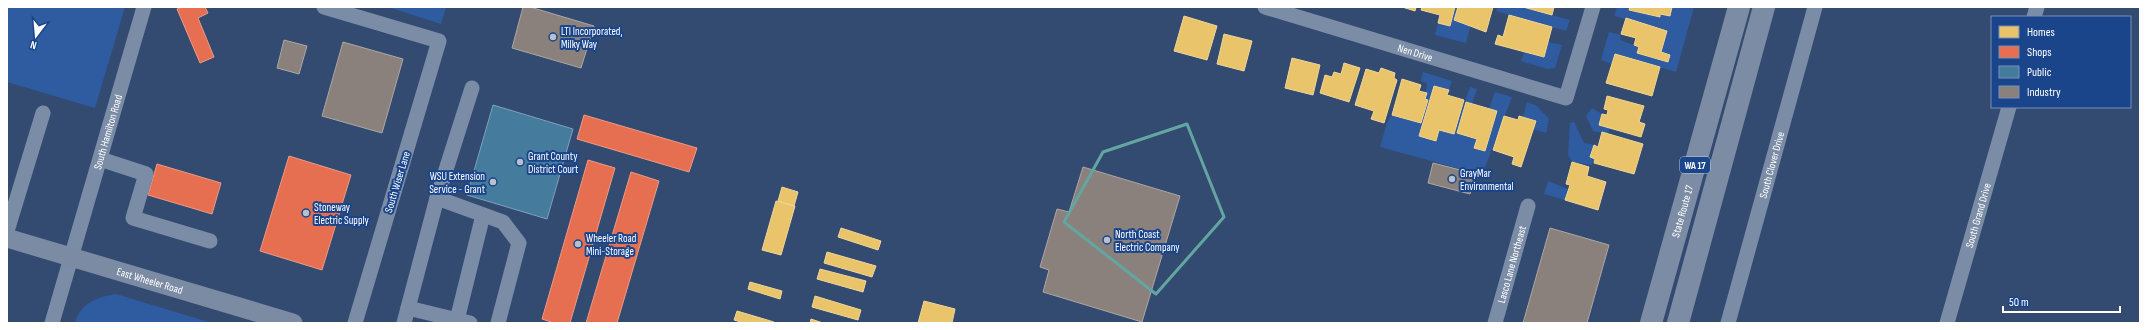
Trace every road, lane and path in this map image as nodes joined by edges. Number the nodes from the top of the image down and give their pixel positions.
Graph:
1 (144, 7) edge
2 (324, 7) edge
3 (1265, 7) edge
4 (1593, 7) edge
5 (1739, 7) edge
6 (1764, 7) edge
7 (1815, 7) edge
8 (472, 88) dead end
9 (2008, 108) edge
10 (43, 114) dead end
11 (100, 159) junction
12 (437, 198) junction
13 (1528, 206) dead end
14 (483, 215) junction
15 (7, 231) edge
16 (7, 238) edge
17 (210, 241) dead end
18 (71, 258) junction
19 (408, 308) junction
20 (463, 321) edge
21 (52, 323) edge
22 (293, 323) edge
23 (355, 323) edge
24 (404, 323) edge
25 (498, 323) edge
26 (1495, 323) edge
27 (1651, 323) edge
28 (1678, 323) edge
29 (1728, 323) edge
30 (1947, 323) edge

1 - 11 street, South Hamilton Road
2 - 23 street, South Wiser Lane
3 - 4 street, Nen Drive
5 - 27 highway, State Route 17 / WA 17
6 - 28 highway, WA 17
7 - 29 street, South Clover Drive
8 - 12 street
9 - 30 street, South Grand Drive
10 - 15 street
11 - 17 street
11 - 18 street, South Hamilton Road
12 - 14 street
12 - 19 street
13 - 26 street, Lasco Lane Northeast
14 - 20 street
14 - 25 street
16 - 18 main road, East Wheeler Road
18 - 21 street, South Hamilton Road
18 - 22 main road, East Wheeler Road
19 - 20 street
19 - 24 street

